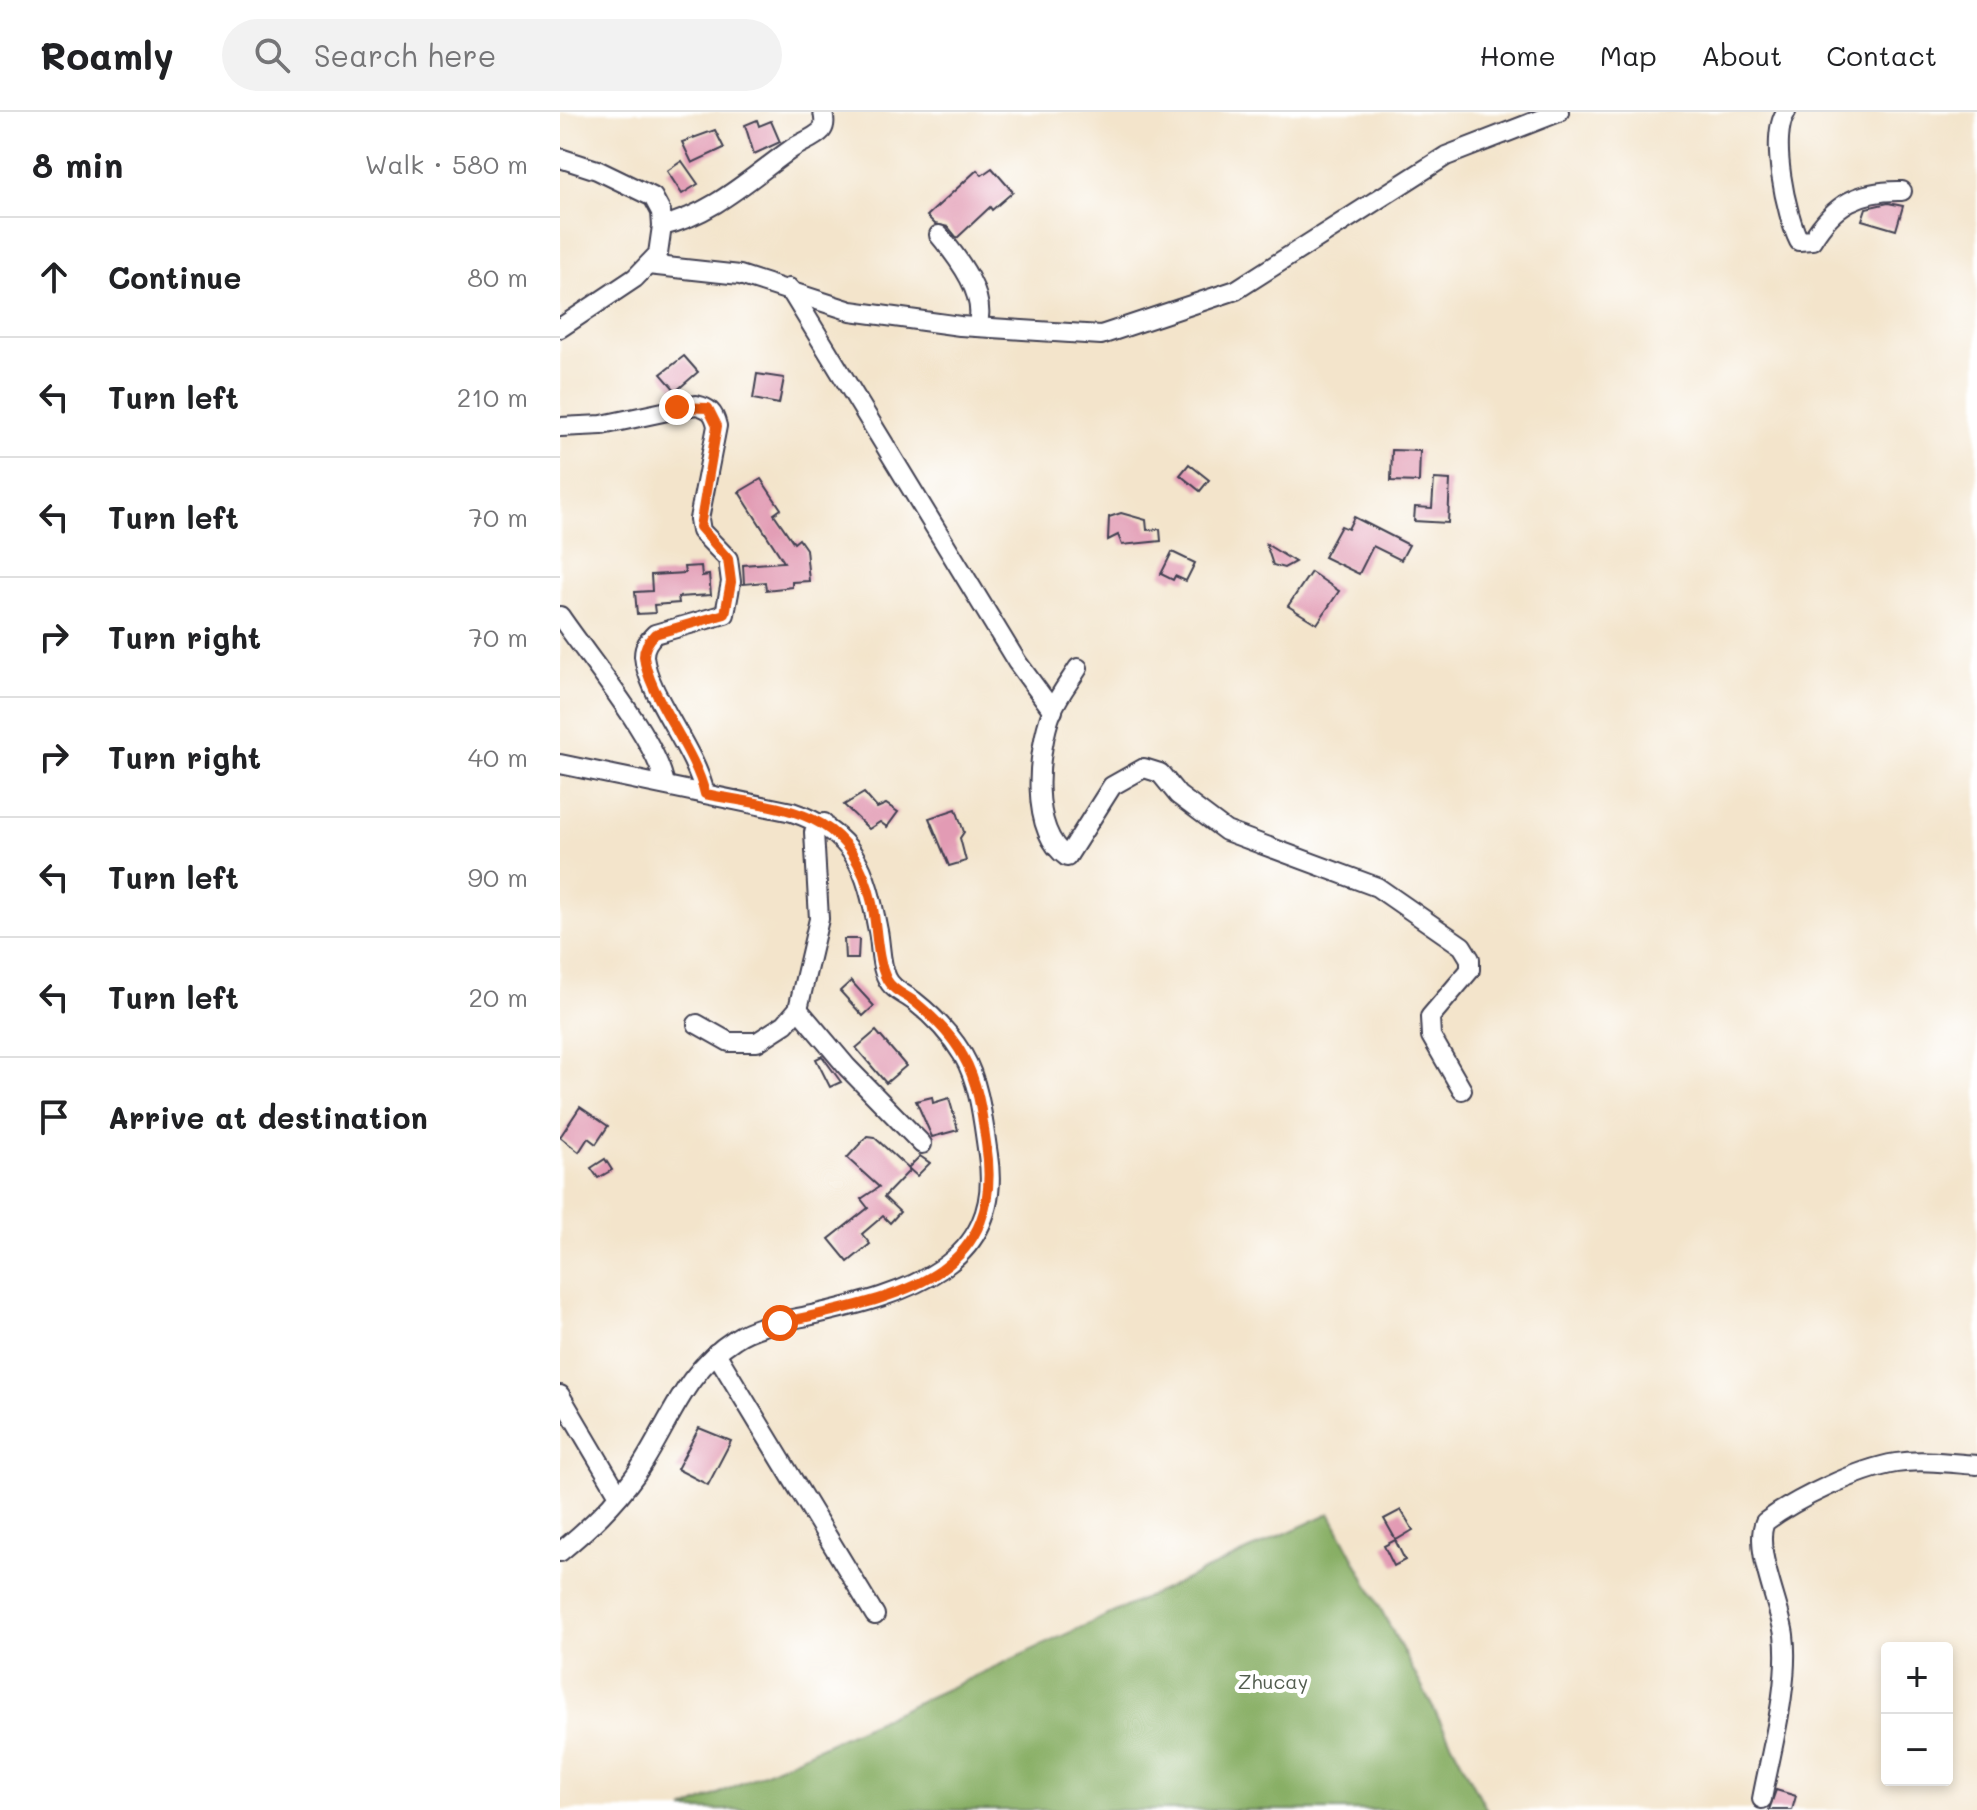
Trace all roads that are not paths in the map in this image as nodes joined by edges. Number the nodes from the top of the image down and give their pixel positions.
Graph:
1 (823, 112) edge
2 (1559, 112) edge
3 (1786, 112) edge
4 (560, 158) edge
5 (1902, 191) dead end
6 (662, 226) junction
7 (939, 235) dead end
8 (648, 265) junction
9 (789, 288) junction
10 (977, 327) junction
11 (560, 328) edge
12 (560, 427) edge
13 (560, 616) edge
14 (1078, 668) dead end
15 (1053, 711) junction
16 (560, 764) edge
17 (665, 785) junction
18 (705, 794) junction
19 (824, 823) junction
20 (798, 1009) junction
21 (697, 1024) dead end
22 (1462, 1090) dead end
23 (922, 1144) dead end
24 (716, 1353) junction
25 (560, 1395) edge
26 (1977, 1465) edge
27 (619, 1495) junction
28 (560, 1552) edge
29 (875, 1615) dead end
30 (1762, 1799) dead end

1 - 6 street
2 - 10 street
3 - 5 street
4 - 6 street
6 - 8 street
7 - 10 street
8 - 9 street
8 - 11 street
9 - 10 street
9 - 15 street
12 - 18 street
13 - 17 street
14 - 15 street
15 - 22 street
16 - 17 street
17 - 18 street
18 - 19 street
19 - 20 street
19 - 24 street
20 - 21 street
20 - 23 street
24 - 27 street
24 - 29 street
25 - 27 street
26 - 30 street
27 - 28 street

